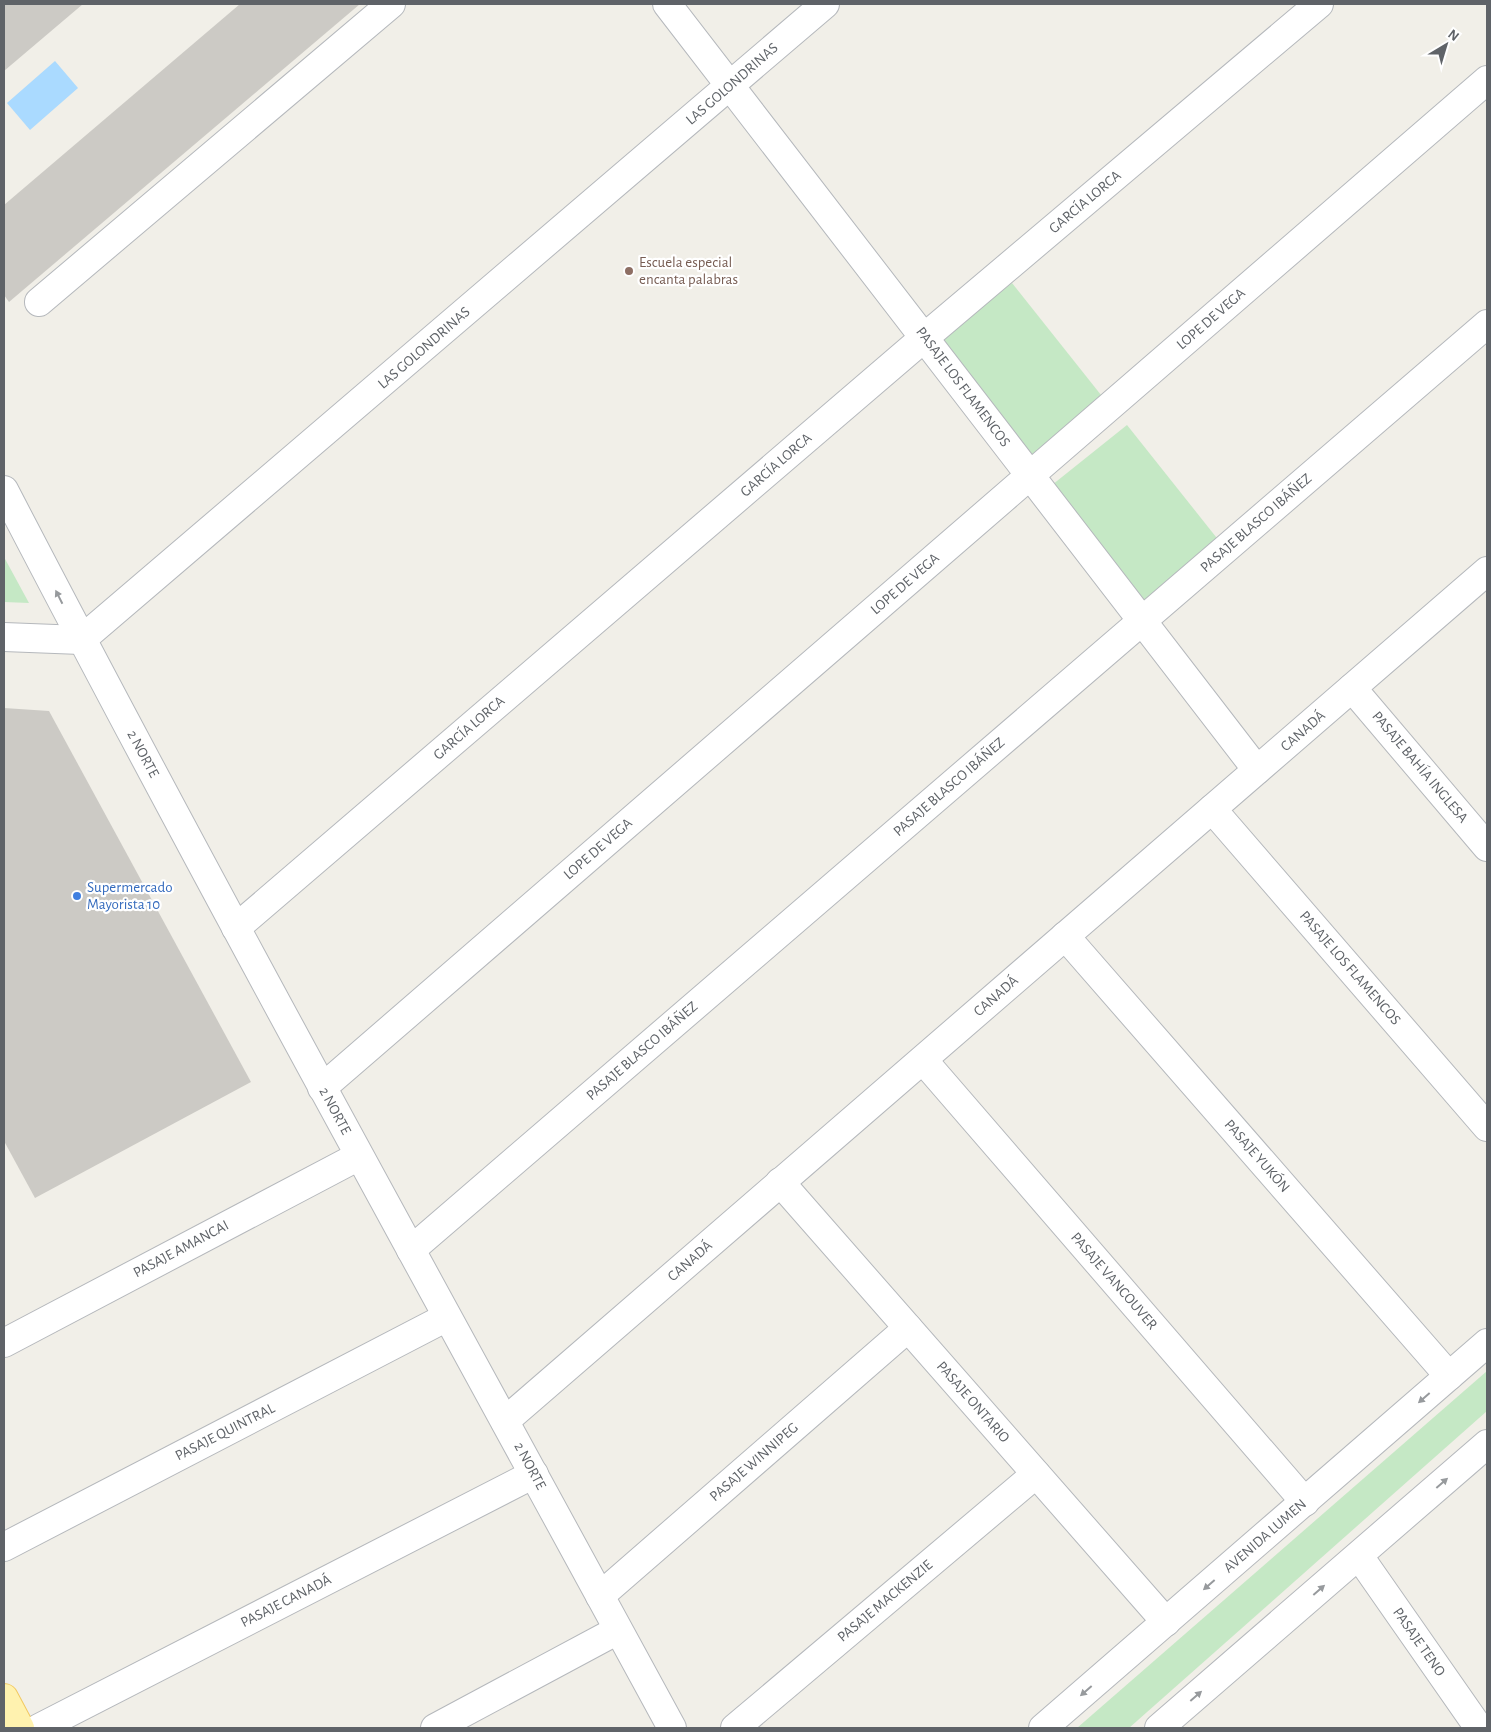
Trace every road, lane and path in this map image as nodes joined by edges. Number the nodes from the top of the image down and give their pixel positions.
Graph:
1 (391, 4) edge
2 (667, 4) edge
3 (825, 4) edge
4 (1319, 4) edge
5 (1487, 80) edge
6 (731, 85) junction
7 (39, 302) dead end
8 (1487, 324) edge
9 (925, 337) junction
10 (1030, 476) junction
11 (4, 490) edge
12 (1487, 571) edge
13 (1142, 621) junction
14 (4, 637) edge
15 (81, 640) junction
16 (1352, 688) junction
17 (1257, 770) junction
18 (1212, 809) junction
19 (1484, 837) edge
20 (236, 928) junction
21 (1065, 936) junction
22 (923, 1060) junction
23 (322, 1088) junction
24 (1487, 1127) edge
25 (359, 1156) junction
26 (780, 1182) junction
27 (411, 1250) junction
28 (448, 1317) junction
29 (908, 1328) junction
30 (4, 1343) edge
31 (1487, 1343) edge
32 (1450, 1376) junction
33 (505, 1421) junction
34 (1487, 1444) edge
35 (534, 1474) junction
36 (1036, 1474) junction
37 (1304, 1502) junction
38 (4, 1547) edge
39 (1359, 1556) junction
40 (600, 1596) junction
41 (1166, 1622) junction
42 (618, 1630) junction
43 (4, 1698) edge
44 (20, 1728) edge
45 (39, 1728) edge
46 (435, 1728) edge
47 (672, 1728) edge
48 (735, 1728) edge
49 (1043, 1728) edge
50 (1159, 1728) edge
51 (1479, 1728) edge

1 - 7 street
2 - 6 street, PASAJE LOS FLAMENCOS
3 - 6 street, LAS GOLONDRINAS
4 - 9 street, GARCÍA LORCA
5 - 10 street, LOPE DE VEGA
6 - 9 street, PASAJE LOS FLAMENCOS
6 - 15 street, LAS GOLONDRINAS
8 - 13 street, PASAJE BLASCO IBÁÑEZ
9 - 10 street, PASAJE LOS FLAMENCOS
9 - 20 street, GARCÍA LORCA
10 - 13 street, PASAJE LOS FLAMENCOS
10 - 23 street, LOPE DE VEGA
15 -> 11 street, 2 NORTE
12 - 16 street, CANADÁ
13 - 17 street, PASAJE LOS FLAMENCOS
13 - 27 street, PASAJE BLASCO IBÁÑEZ
14 - 15 street
15 - 20 street, 2 NORTE
16 - 17 street, CANADÁ
16 - 19 street, PASAJE BAHÍA INGLESA
17 - 18 street, CANADÁ
18 - 21 street, CANADÁ
18 - 24 street, PASAJE LOS FLAMENCOS
20 - 23 street, 2 NORTE
21 - 22 street, CANADÁ
21 - 32 street, PASAJE YUKÓN
22 - 26 street, CANADÁ
22 - 37 street, PASAJE VANCOUVER
23 - 25 street, 2 NORTE
25 - 27 street, 2 NORTE
25 - 30 street, PASAJE AMANCAI
26 - 29 street, PASAJE ONTARIO
26 - 33 street, CANADÁ
27 - 28 street, 2 NORTE
28 - 33 street, 2 NORTE
28 - 38 street, PASAJE QUINTRAL
29 - 36 street, PASAJE ONTARIO
29 - 40 street, PASAJE WINNIPEG
31 - 32 street, AVENIDA LUMEN
32 -> 37 street, AVENIDA LUMEN
33 - 35 street, 2 NORTE
39 -> 34 street
35 - 40 street, 2 NORTE
35 - 45 street, PASAJE CANADÁ
36 - 41 street, PASAJE ONTARIO
36 - 48 street, PASAJE MACKENZIE
37 -> 41 street, AVENIDA LUMEN
50 -> 39 street
39 - 51 street, PASAJE TENO
40 - 42 street, 2 NORTE
41 -> 49 street, AVENIDA LUMEN
42 - 46 street
42 - 47 street, 2 NORTE
43 - 44 main road

